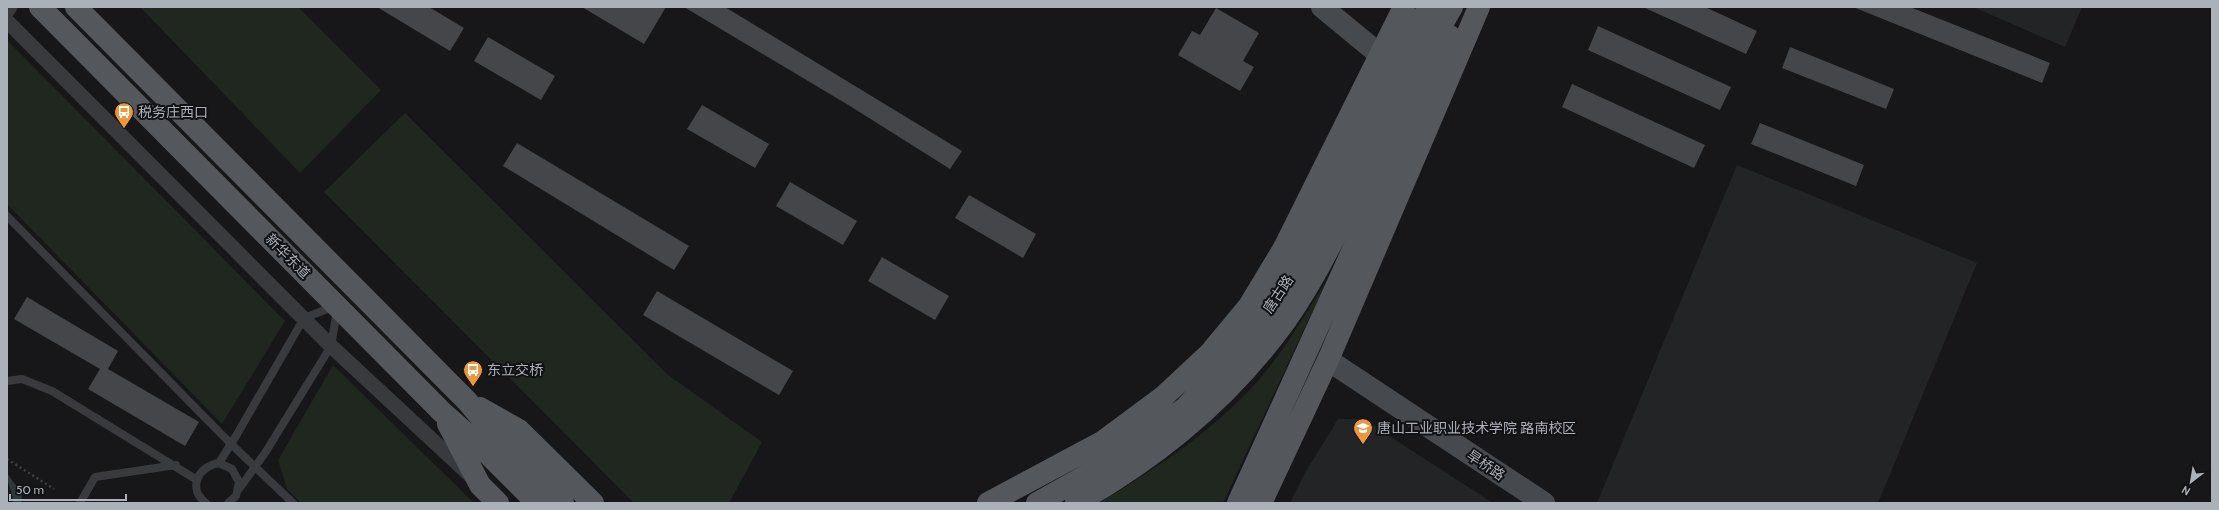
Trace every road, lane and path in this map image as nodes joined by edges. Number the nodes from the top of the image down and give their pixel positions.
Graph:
1 (10, 7) edge
2 (40, 7) edge
3 (76, 7) edge
4 (1322, 7) edge
5 (1404, 7) edge
6 (1429, 7) edge
7 (1452, 7) edge
8 (1463, 7) edge
9 (1479, 7) edge
10 (7, 11) edge
11 (7, 21) edge
12 (1379, 54) junction
13 (1406, 86) junction
14 (8, 221) edge
15 (338, 305) junction
16 (304, 318) junction
17 (331, 346) junction
18 (1328, 360) junction
19 (7, 381) edge
20 (467, 402) junction
21 (442, 412) junction
22 (232, 444) junction
23 (7, 459) edge
24 (219, 463) junction
25 (256, 465) junction
26 (176, 466) junction
27 (197, 480) junction
28 (480, 485) junction
29 (54, 489) dead end
30 (239, 489) junction
31 (80, 503) edge
32 (206, 503) edge
33 (228, 503) edge
34 (293, 503) edge
35 (498, 503) edge
36 (537, 503) edge
37 (563, 503) edge
38 (593, 503) edge
39 (989, 503) edge
40 (1037, 503) edge
41 (1076, 503) edge
42 (1238, 503) edge
43 (1261, 503) edge
44 (1544, 503) edge

1 - 10 street
2 - 15 main road, 新华东道
3 - 20 main road, 新华东道
4 - 12 street
5 - 12 main road
6 - 13 main road, 唐古路
7 - 13 main road
8 - 13 main road, 唐古路
9 - 18 main road
11 - 16 street
12 - 39 main road
13 - 40 main road, 唐古路
13 - 41 main road
13 - 42 main road, 唐古路
14 - 22 lane
15 - 16 lane
15 - 17 lane
15 - 21 main road, 新华东道
16 - 17 street
16 - 22 lane
17 - 25 lane
17 - 28 street
18 - 43 main road
18 - 44 street, 旱桥路
19 - 26 lane
20 - 37 main road, 新华东道
20 - 38 main road
21 - 28 main road
21 - 36 main road, 新华东道
22 - 24 lane
22 - 25 lane
23 - 29 path
24 - 27 lane
24 - 30 lane
25 - 30 lane
25 - 34 lane
26 - 27 lane
26 - 31 lane
27 - 32 lane
28 - 35 main road
30 - 33 lane

